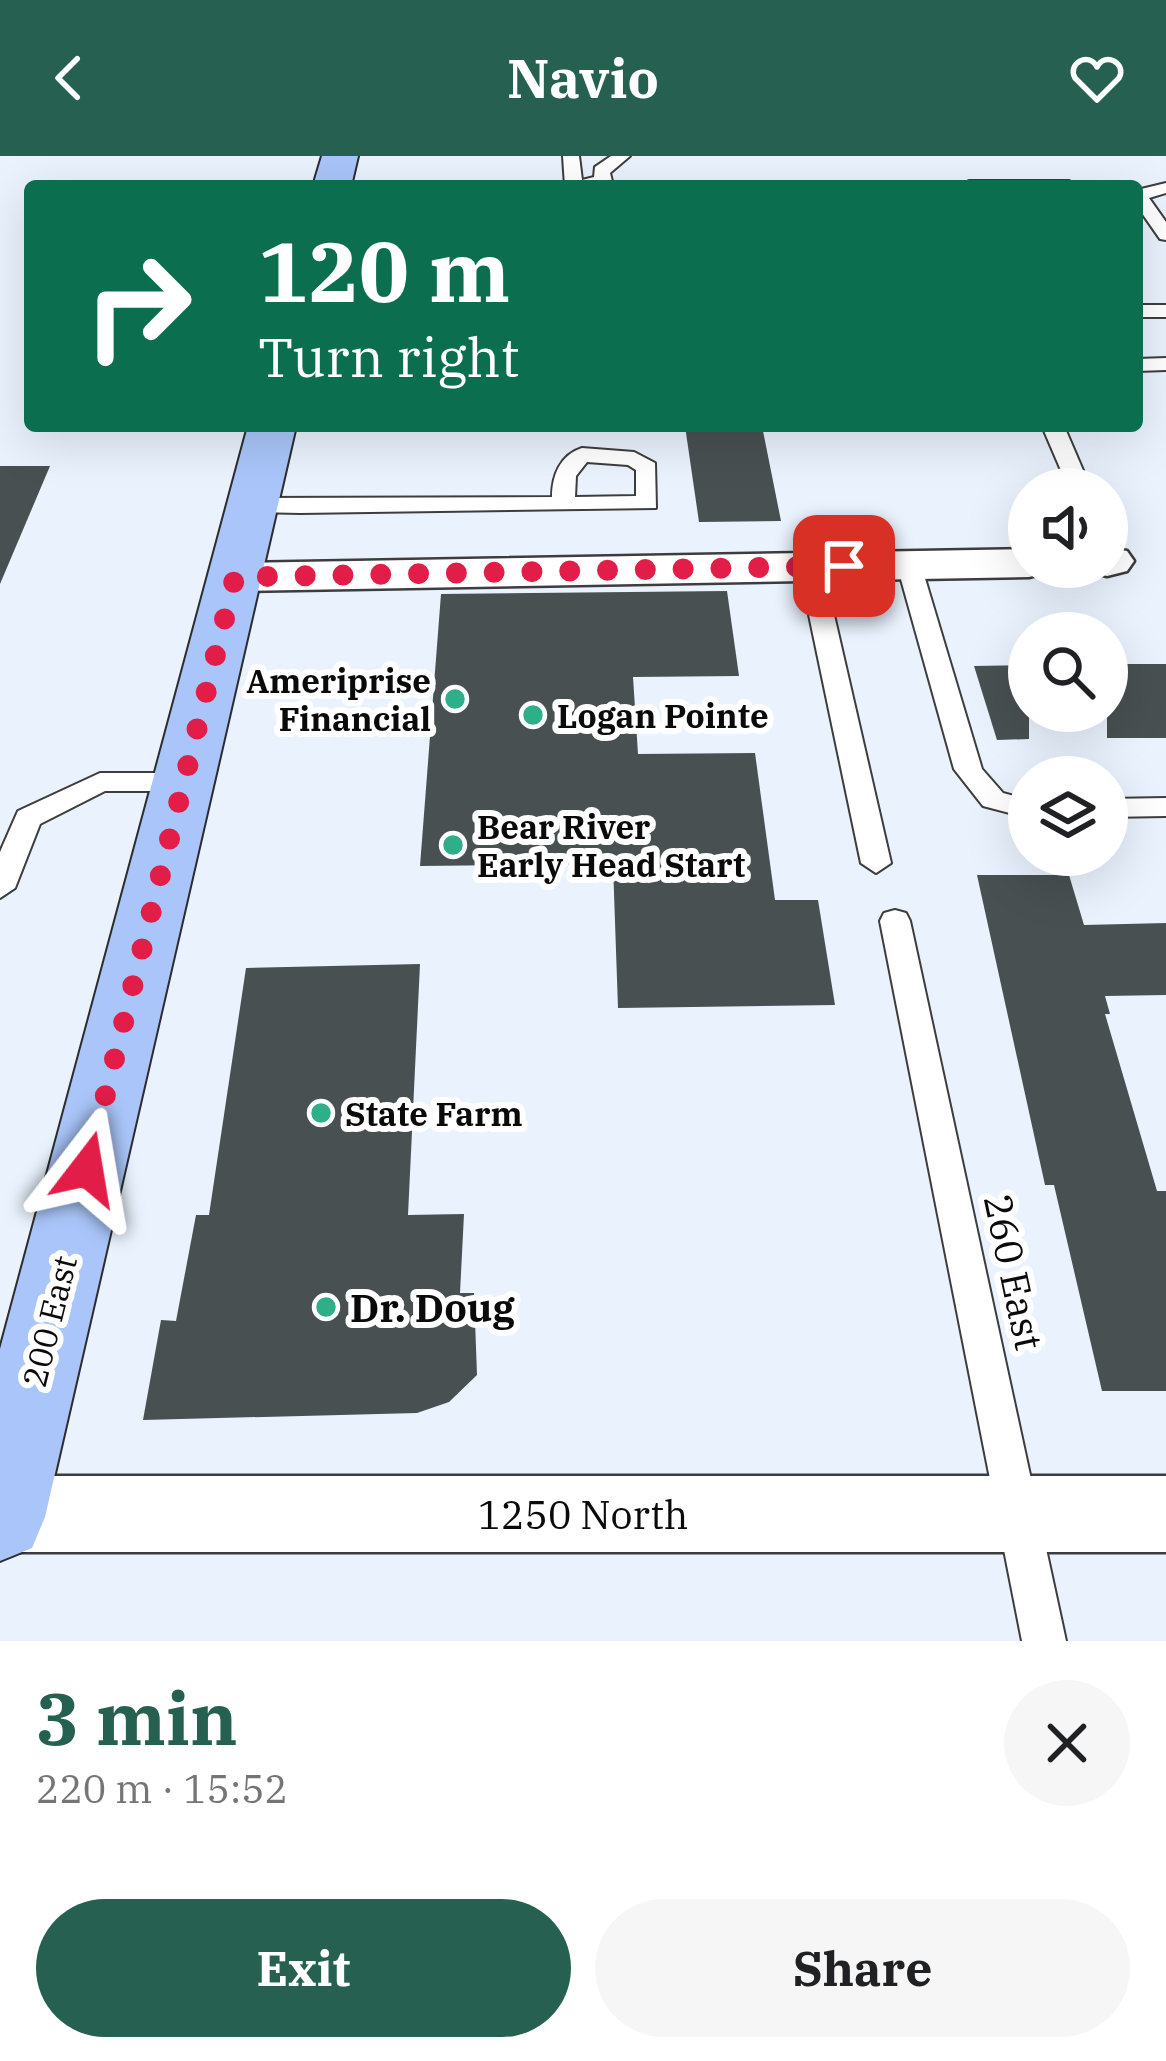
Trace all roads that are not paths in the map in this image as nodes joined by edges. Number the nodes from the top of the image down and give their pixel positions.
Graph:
1 (622, 156) edge
2 (602, 180) edge
3 (1143, 202) edge
4 (1166, 235) edge
5 (271, 432) edge
6 (1056, 432) edge
7 (1071, 468) edge
8 (564, 503) dead end
9 (253, 505) junction
10 (1008, 563) edge
11 (909, 565) junction
12 (812, 567) junction
13 (235, 577) junction
14 (184, 782) junction
15 (1166, 807) edge
16 (1128, 808) edge
17 (1008, 810) edge
18 (876, 863) dead end
19 (0, 888) edge
20 (895, 921) dead end
21 (1017, 1514) junction
22 (1166, 1514) edge
23 (0, 1515) edge
24 (1044, 1641) edge

1 - 2 lane
3 - 4 lane
5 - 9 main road, 200 East
6 - 7 lane
8 - 9 lane
9 - 13 main road, 200 East
10 - 11 street
11 - 12 street
11 - 17 lane
12 - 13 street
12 - 18 lane
13 - 14 main road, 200 East
14 - 19 lane
14 - 23 main road, 200 East
15 - 16 lane
20 - 21 lane, 260 East
21 - 22 street, 1250 North
21 - 23 street, 1250 North
21 - 24 lane, 260 East

